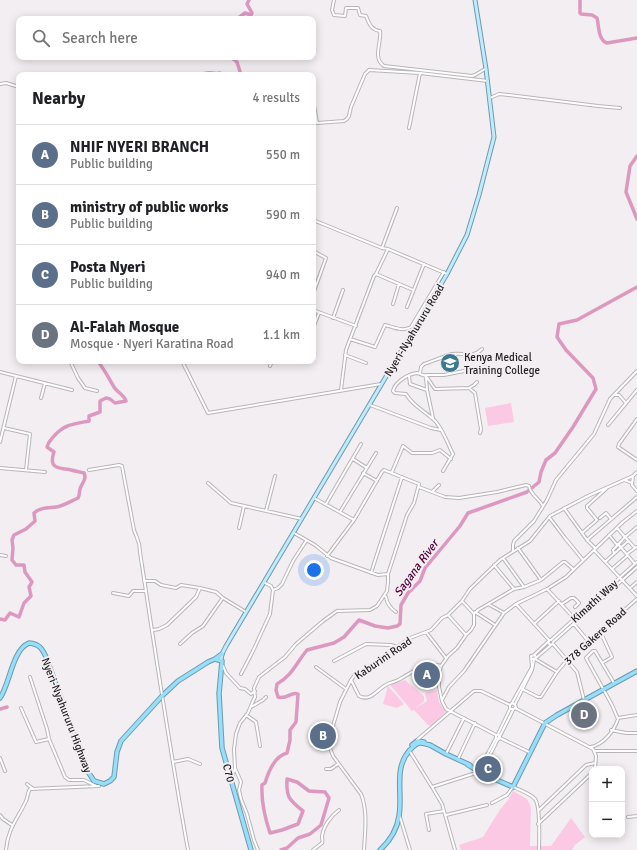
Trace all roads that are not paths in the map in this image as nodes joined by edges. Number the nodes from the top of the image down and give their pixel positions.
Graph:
1 (334, 0) edge
2 (475, 0) edge
3 (486, 69) junction
4 (420, 73) junction
5 (488, 81) junction
6 (0, 84) edge
7 (16, 86) edge
8 (490, 98) junction
9 (620, 108) dead end
10 (316, 117) edge
11 (409, 128) dead end
12 (396, 208) dead end
13 (316, 221) edge
14 (382, 248) junction
15 (388, 249) junction
16 (316, 253) edge
17 (424, 264) junction
18 (446, 273) junction
19 (376, 274) junction
20 (399, 284) junction
21 (316, 286) edge
22 (343, 290) dead end
23 (413, 290) junction
24 (393, 304) dead end
25 (407, 307) dead end
26 (316, 312) edge
27 (319, 313) junction
28 (333, 318) junction
29 (316, 320) edge
30 (356, 326) junction
31 (350, 339) junction
32 (482, 349) dead end
33 (345, 355) junction
34 (366, 363) dead end
35 (71, 364) edge
36 (184, 364) edge
37 (484, 367) dead end
38 (637, 371) edge
39 (0, 372) edge
40 (420, 373) junction
41 (16, 376) junction
42 (409, 376) junction
43 (425, 376) junction
44 (476, 382) dead end
45 (45, 383) junction
46 (381, 384) junction
47 (469, 388) junction
48 (72, 390) dead end
49 (342, 390) junction
50 (427, 390) junction
51 (637, 390) edge
52 (97, 391) dead end
53 (615, 395) junction
54 (41, 398) dead end
55 (626, 403) junction
56 (370, 405) junction
57 (433, 419) junction
58 (637, 419) edge
59 (634, 424) junction
60 (608, 425) dead end
61 (637, 426) edge
62 (4, 428) junction
63 (441, 430) junction
64 (480, 433) dead end
65 (0, 442) edge
66 (361, 444) dead end
67 (376, 454) dead end
68 (451, 459) junction
69 (353, 460) junction
70 (637, 460) edge
71 (0, 468) edge
72 (367, 468) junction
73 (26, 470) junction
74 (89, 470) dead end
75 (443, 471) dead end
76 (46, 472) dead end
77 (392, 472) junction
78 (637, 472) edge
79 (363, 473) junction
80 (274, 476) dead end
81 (633, 476) junction
82 (402, 477) junction
83 (624, 480) junction
84 (377, 481) junction
85 (208, 483) dead end
86 (632, 483) junction
87 (439, 485) dead end
88 (419, 487) junction
89 (608, 487) junction
90 (433, 491) junction
91 (637, 491) edge
92 (637, 497) edge
93 (314, 498) junction
94 (326, 504) junction
95 (244, 506) junction
96 (543, 506) junction
97 (564, 508) junction
98 (266, 511) junction
99 (637, 511) edge
100 (340, 512) junction
101 (549, 517) junction
102 (600, 518) dead end
103 (302, 519) junction
104 (611, 519) junction
105 (354, 520) junction
106 (637, 527) edge
107 (239, 528) dead end
108 (617, 528) junction
109 (294, 533) junction
110 (582, 533) junction
111 (609, 535) junction
112 (625, 537) junction
113 (307, 540) junction
114 (587, 540) junction
115 (628, 540) junction
116 (618, 544) junction
117 (621, 547) junction
118 (636, 547) edge
119 (518, 548) junction
120 (595, 549) junction
121 (513, 551) junction
122 (614, 553) junction
123 (0, 555) edge
124 (627, 555) junction
125 (6, 556) dead end
126 (327, 556) junction
127 (503, 558) junction
128 (584, 560) junction
129 (605, 562) junction
130 (636, 563) edge
131 (494, 565) junction
132 (637, 567) edge
133 (573, 569) junction
134 (612, 569) junction
135 (371, 573) junction
136 (388, 574) junction
137 (622, 579) junction
138 (541, 580) junction
139 (144, 581) junction
140 (265, 582) junction
141 (637, 582) edge
142 (524, 587) junction
143 (200, 588) junction
144 (630, 588) junction
145 (514, 589) junction
146 (547, 589) junction
147 (273, 590) junction
148 (146, 591) junction
149 (113, 593) dead end
150 (384, 596) junction
151 (637, 597) edge
152 (223, 598) junction
153 (462, 601) junction
154 (559, 601) junction
155 (488, 604) junction
156 (516, 604) junction
157 (562, 604) junction
158 (575, 607) dead end
159 (396, 612) dead end
160 (247, 613) junction
161 (475, 613) junction
162 (504, 613) junction
163 (448, 615) junction
164 (575, 619) junction
165 (534, 624) junction
166 (573, 624) junction
167 (495, 625) junction
168 (153, 630) junction
169 (236, 631) junction
170 (600, 631) junction
171 (426, 632) junction
172 (466, 636) junction
173 (588, 641) junction
174 (551, 642) junction
175 (180, 644) dead end
176 (397, 647) junction
177 (222, 654) junction
178 (534, 655) junction
179 (446, 658) junction
180 (534, 659) junction
181 (215, 660) junction
182 (567, 660) junction
183 (334, 662) dead end
184 (221, 663) junction
185 (602, 663) junction
186 (441, 666) junction
187 (316, 667) dead end
188 (637, 671) edge
189 (557, 672) junction
190 (241, 674) dead end
191 (30, 678) dead end
192 (351, 680) junction
193 (614, 683) junction
194 (346, 689) junction
195 (522, 689) junction
196 (604, 690) junction
197 (255, 691) junction
198 (163, 694) junction
199 (266, 697) dead end
200 (0, 698) edge
201 (584, 700) junction
202 (442, 701) junction
203 (512, 704) junction
204 (21, 708) dead end
205 (250, 708) junction
206 (516, 708) junction
207 (511, 709) junction
208 (450, 712) junction
209 (246, 715) junction
210 (637, 715) edge
211 (464, 718) junction
212 (618, 718) junction
213 (545, 723) junction
214 (475, 724) junction
215 (434, 726) junction
216 (611, 730) junction
217 (637, 733) edge
218 (424, 735) junction
219 (498, 737) junction
220 (49, 739) junction
221 (417, 742) junction
222 (425, 742) junction
223 (260, 746) dead end
224 (432, 746) junction
225 (591, 747) junction
226 (408, 751) junction
227 (595, 751) junction
228 (637, 751) edge
229 (529, 752) junction
230 (446, 754) junction
231 (0, 758) edge
232 (457, 760) junction
233 (173, 762) junction
234 (595, 763) junction
235 (200, 764) dead end
236 (338, 764) junction
237 (594, 766) edge
238 (235, 768) junction
239 (326, 769) dead end
240 (5, 771) dead end
241 (480, 772) junction
242 (589, 776) edge
243 (231, 781) junction
244 (27, 784) dead end
245 (432, 787) junction
246 (513, 787) junction
247 (32, 788) junction
248 (492, 803) dead end
249 (487, 805) dead end
250 (339, 810) dead end
251 (444, 811) junction
252 (538, 811) junction
253 (0, 815) edge
254 (446, 815) junction
255 (399, 816) junction
256 (637, 816) edge
257 (628, 817) dead end
258 (538, 824) junction
259 (12, 825) junction
260 (429, 830) dead end
261 (6, 850) edge
262 (188, 850) edge
263 (251, 850) edge
264 (258, 850) edge
265 (313, 850) edge
266 (364, 850) edge
267 (380, 850) edge
268 (410, 850) edge
269 (455, 850) edge
270 (539, 850) edge

1 - 3 street
2 - 3 main road, Nyeri-Nyahururu Road
3 - 5 main road, Nyeri-Nyahururu Road
4 - 5 street
4 - 10 street
4 - 11 street
5 - 8 main road, Nyeri-Nyahururu Road
6 - 7 street
8 - 9 street
8 - 18 main road, Nyeri-Nyahururu Road
12 - 14 street
13 - 14 street
14 - 15 street
15 - 17 street
15 - 19 street
16 - 21 street
17 - 18 street
17 - 23 street
18 - 31 street
18 - 46 main road, Nyeri-Nyahururu Road
19 - 20 street
19 - 30 street
20 - 23 street
20 - 24 street
22 - 28 street
23 - 25 street
26 - 27 street
27 - 28 street
27 - 29 street
28 - 30 street
30 - 31 street
31 - 33 street
32 - 40 street
33 - 34 street
33 - 49 street
35 - 52 street
36 - 49 street
37 - 43 street
38 - 53 street
39 - 41 street
40 - 42 street
40 - 43 street
41 - 45 street
41 - 62 street
42 - 50 street
42 - 57 street
43 - 47 street
43 - 50 street
44 - 47 street
45 - 48 street
45 - 54 street
46 - 49 street
46 - 56 main road, Nyeri-Nyahururu Road
47 - 64 street
50 - 57 street
51 - 55 street
53 - 55 street
53 - 96 street
55 - 60 street
56 - 63 street
56 - 93 main road, Nyeri-Nyahururu Road
57 - 63 street
58 - 59 street
59 - 61 street
59 - 70 street
62 - 65 street
62 - 73 street
63 - 68 street
66 - 69 street
67 - 72 street
68 - 75 street
68 - 77 street
69 - 72 street
69 - 94 street
71 - 73 street
72 - 79 street
73 - 76 street
74 - 139 street
77 - 82 street
77 - 84 street
78 - 81 street, Kaburini Road
79 - 84 street
79 - 100 street
80 - 98 street
81 - 83 street, Kaburini Road
81 - 86 street
82 - 88 street
82 - 135 street
83 - 86 street
83 - 89 street, Kaburini Road
84 - 105 street
85 - 95 street
86 - 91 street
87 - 90 street
88 - 90 street
88 - 136 street
89 - 97 street, Kaburini Road
89 - 110 street
90 - 96 street
92 - 104 street
93 - 94 street
93 - 103 main road, Nyeri-Nyahururu Road
94 - 100 street
95 - 98 street
95 - 107 street
96 - 121 street
97 - 101 street, Kaburini Road
97 - 110 street
98 - 103 street
99 - 108 street
100 - 105 street
101 - 119 street, Kaburini Road
101 - 128 street
102 - 104 street
103 - 109 main road, Nyeri-Nyahururu Road
104 - 114 street
105 - 126 street
106 - 112 street
108 - 111 street
108 - 112 street
109 - 113 street
109 - 140 main road, Nyeri-Nyahururu Road
110 - 114 street
111 - 116 street
111 - 120 street
112 - 115 street
112 - 116 street
113 - 126 street
113 - 147 street
114 - 120 street
115 - 117 street
115 - 118 street
116 - 117 street
116 - 122 street
117 - 122 street
117 - 124 street
118 - 124 street
119 - 121 street, Kaburini Road
119 - 138 street
120 - 128 street
120 - 129 street
121 - 127 street, Kaburini Road
122 - 129 street
123 - 125 street
124 - 130 street
124 - 134 street
126 - 135 street
127 - 131 street, Kaburini Road
127 - 142 street
128 - 133 street
129 - 134 street
130 - 137 street, Kimathi Way
131 - 145 street
131 - 153 street, Kaburini Road
132 - 137 street, Kimathi Way
133 - 138 street
133 - 146 street
134 - 137 street
135 - 136 street
136 - 150 street
137 - 144 street
137 - 164 street, Kimathi Way
137 - 166 street, Kimathi Way
138 - 142 street
139 - 143 street
139 - 148 street
140 - 147 street
140 - 160 main road, Nyeri-Nyahururu Road
141 - 144 street
142 - 145 street
143 - 152 street
143 - 168 street
144 - 151 street
145 - 155 street
146 - 154 street
146 - 156 street
147 - 190 street
148 - 149 street
148 - 168 street
150 - 159 street
150 - 197 street
151 - 170 street, 378 Gakere Road
152 - 160 street
152 - 175 street
153 - 161 street
153 - 163 street, Kaburini Road
154 - 157 street
154 - 165 street
155 - 161 street
155 - 162 street
156 - 162 street
156 - 165 street
157 - 158 street
157 - 164 street
160 - 169 main road, Nyeri-Nyahururu Road
161 - 167 street
161 - 172 street
162 - 167 street
163 - 171 street, Kaburini Road
163 - 172 street
164 - 174 street, Kimathi Way
165 - 174 street
166 - 173 street
166 - 174 street, Kimathi Way
167 - 202 street
168 - 198 street
169 - 177 main road, Nyeri-Nyahururu Road
169 - 184 main road, Nyeri-Nyahururu Road
170 - 173 street, 378 Gakere Road
170 - 185 street
171 - 176 street, Kaburini Road
171 - 179 street
172 - 179 street
173 - 182 street, 378 Gakere Road
174 - 178 street, Kimathi Way
174 - 180 street, Kimathi Way
174 - 182 street
176 - 183 street
176 - 192 street, Kaburini Road
177 - 181 highway, Nyeri-Nyahururu Highway
177 - 184 main road, Nyeri-Nyahururu Road
178 - 180 street
178 - 180 street
179 - 186 street
180 - 189 street
180 - 195 street
180 - 203 street
181 - 184 highway
181 - 198 highway, Nyeri-Nyahururu Highway
182 - 189 street, 378 Gakere Road
182 - 201 street
184 - 197 street
184 - 243 highway, C70
185 - 193 street
185 - 196 street
186 - 192 street
186 - 202 street
187 - 194 street
188 - 193 highway
189 - 195 street, 378 Gakere Road
191 - 220 street
192 - 194 street, Kaburini Road
193 - 196 highway
194 - 236 street, Kaburini Road
195 - 203 street
196 - 201 highway
196 - 212 street
197 - 205 street
198 - 200 highway, Nyeri-Nyahururu Highway
198 - 233 street
199 - 205 street
201 - 213 highway
202 - 208 street
203 - 206 street
203 - 207 street
203 - 208 street
204 - 220 street
205 - 209 street
206 - 207 street
206 - 213 street
207 - 219 street
208 - 211 street
208 - 215 street
209 - 223 street
209 - 238 street
210 - 212 street
211 - 214 street
211 - 230 street
212 - 216 street
213 - 225 street
213 - 229 highway
214 - 219 street
214 - 232 street
215 - 218 street
215 - 221 street
216 - 217 street
216 - 225 street
218 - 221 street
218 - 222 highway
219 - 229 street
219 - 241 street
220 - 247 street
221 - 222 highway
221 - 224 highway
221 - 226 highway
222 - 224 highway
224 - 230 highway
225 - 227 street
226 - 245 street
226 - 255 highway
227 - 228 street
227 - 234 street
229 - 246 highway
230 - 232 highway
231 - 240 street
232 - 241 highway
233 - 235 street
233 - 262 street
234 - 237 street
234 - 252 street
236 - 239 street
236 - 266 street, Kaburini Road
238 - 243 street
238 - 264 street
241 - 245 street
241 - 246 highway
242 - 258 street
243 - 263 highway, C70
244 - 247 street
245 - 251 street
246 - 248 street
246 - 252 street
247 - 259 street
249 - 254 street
250 - 265 street
251 - 254 street
251 - 260 street
252 - 258 street
253 - 259 street
254 - 269 street
255 - 267 highway
255 - 268 street
256 - 257 street
258 - 270 street
259 - 261 street

